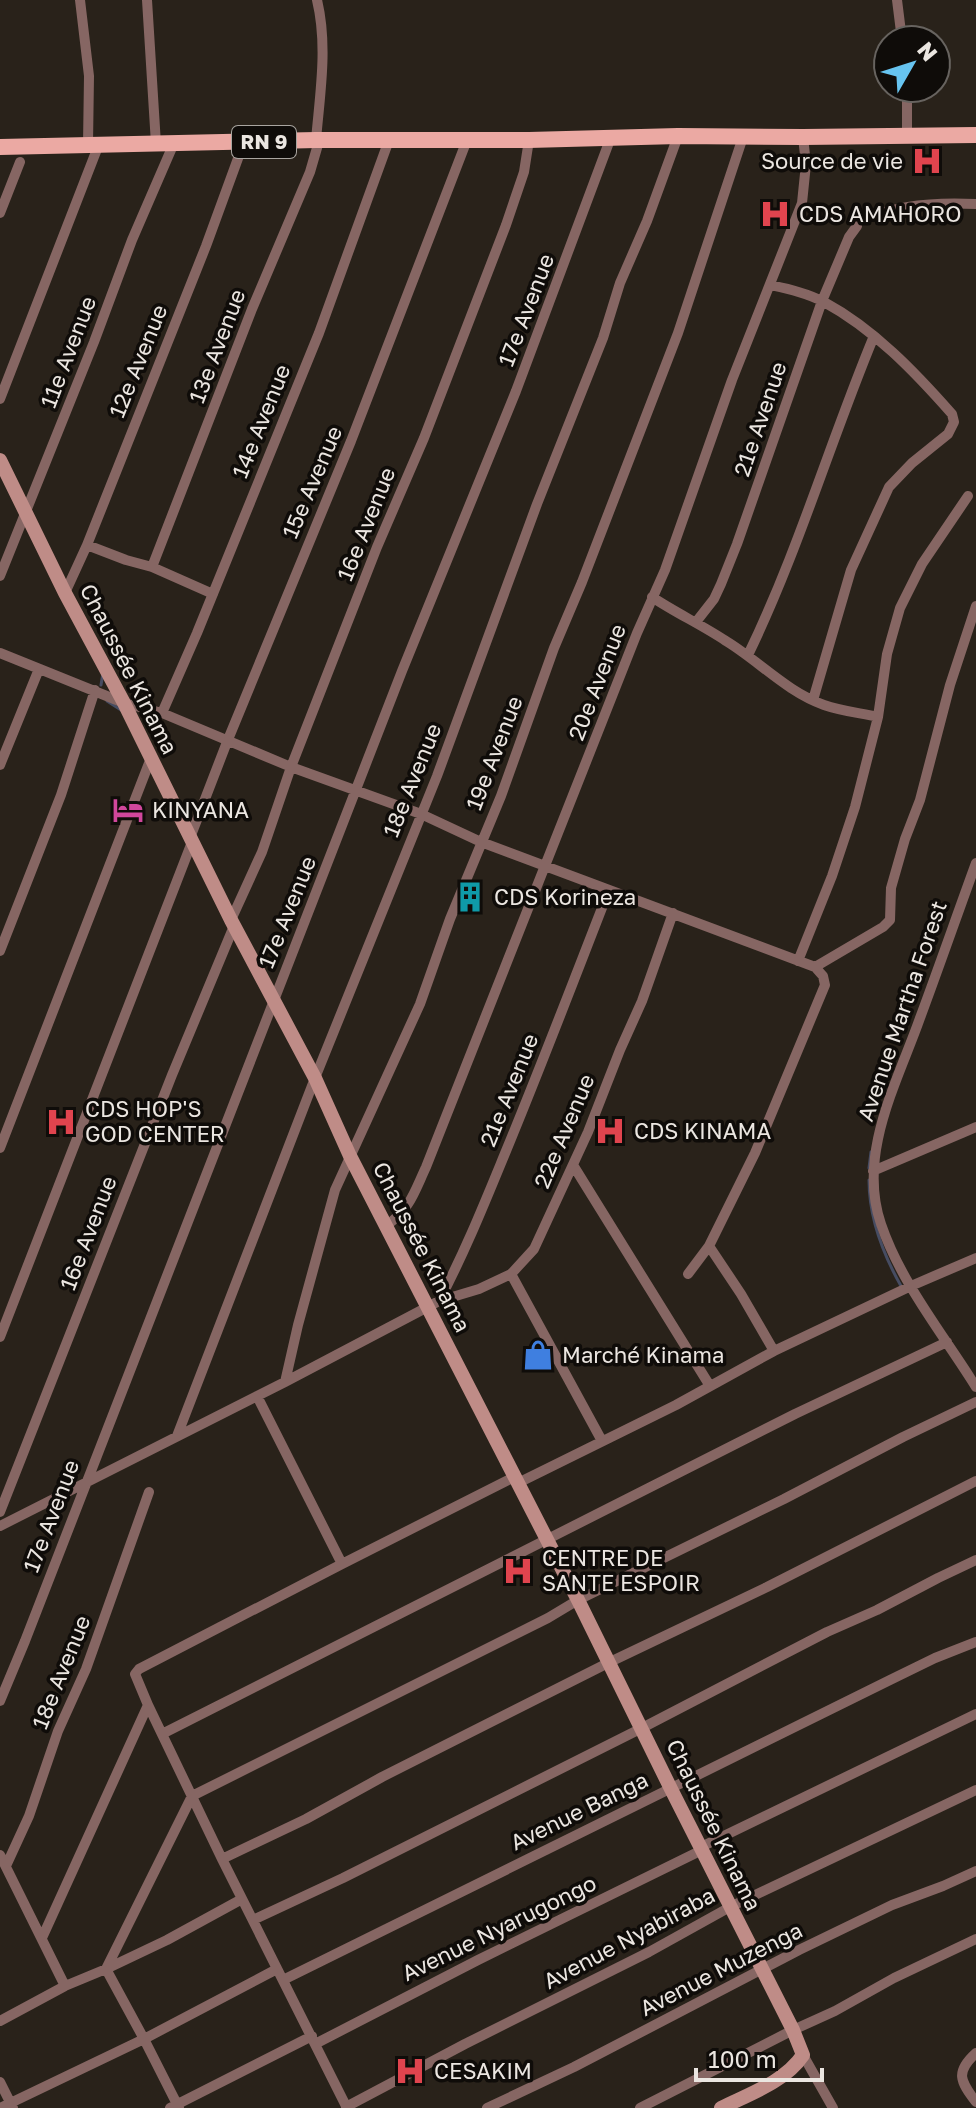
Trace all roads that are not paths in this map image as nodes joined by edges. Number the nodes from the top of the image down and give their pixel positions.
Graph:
1 (80, 0) edge
2 (147, 0) edge
3 (317, 0) edge
4 (897, 0) edge
5 (900, 24) edge
6 (907, 104) edge
7 (976, 135) edge
8 (678, 136) junction
9 (907, 136) junction
10 (611, 137) junction
11 (743, 137) junction
12 (803, 137) junction
13 (317, 140) junction
14 (389, 140) junction
15 (467, 140) junction
16 (529, 140) junction
17 (244, 142) junction
18 (174, 143) junction
19 (93, 144) junction
20 (156, 144) junction
21 (0, 147) edge
22 (20, 162) dead end
23 (976, 204) edge
24 (0, 213) edge
25 (770, 285) junction
26 (822, 301) junction
27 (874, 336) junction
28 (0, 399) edge
29 (0, 460) edge
30 (968, 496) dead end
31 (27, 512) junction
32 (87, 545) junction
33 (152, 567) junction
34 (0, 576) edge
35 (65, 593) junction
36 (213, 594) junction
37 (652, 597) junction
38 (976, 606) edge
39 (696, 622) junction
40 (0, 653) edge
41 (748, 655) junction
42 (39, 671) junction
43 (95, 693) junction
44 (813, 700) junction
45 (124, 703) junction
46 (162, 713) junction
47 (878, 717) junction
48 (227, 742) junction
49 (151, 758) junction
50 (0, 765) edge
51 (291, 767) junction
52 (356, 791) junction
53 (421, 814) junction
54 (191, 840) junction
55 (481, 842) junction
56 (976, 863) edge
57 (547, 865) junction
58 (609, 890) junction
59 (673, 913) junction
60 (233, 923) junction
61 (0, 951) edge
62 (798, 961) junction
63 (815, 967) junction
64 (273, 1000) junction
65 (315, 1078) junction
66 (976, 1127) edge
67 (0, 1148) edge
68 (350, 1156) junction
69 (573, 1165) junction
70 (873, 1171) junction
71 (386, 1226) junction
72 (709, 1246) junction
73 (976, 1258) edge
74 (511, 1274) junction
75 (688, 1274) dead end
76 (911, 1286) junction
77 (434, 1305) junction
78 (0, 1337) edge
79 (947, 1342) junction
80 (774, 1351) junction
81 (285, 1382) junction
82 (710, 1386) junction
83 (976, 1387) edge
84 (257, 1396) junction
85 (976, 1402) edge
86 (177, 1436) junction
87 (602, 1441) junction
88 (516, 1480) junction
89 (976, 1481) edge
90 (85, 1484) junction
91 (149, 1492) dead end
92 (0, 1512) edge
93 (0, 1526) edge
94 (547, 1540) junction
95 (976, 1560) edge
96 (342, 1564) junction
97 (578, 1600) junction
98 (976, 1642) edge
99 (610, 1662) junction
100 (0, 1701) edge
101 (148, 1705) junction
102 (976, 1714) edge
103 (642, 1728) junction
104 (162, 1734) junction
105 (671, 1789) junction
106 (976, 1790) edge
107 (192, 1796) junction
108 (701, 1849) junction
109 (0, 1855) edge
110 (222, 1859) junction
111 (6, 1866) junction
112 (976, 1871) edge
113 (242, 1899) junction
114 (730, 1907) junction
115 (253, 1920) junction
116 (42, 1938) junction
117 (976, 1939) edge
118 (106, 1969) junction
119 (277, 1969) junction
120 (761, 1970) junction
121 (283, 1980) junction
122 (65, 1986) junction
123 (0, 2021) edge
124 (793, 2030) junction
125 (144, 2039) junction
126 (313, 2040) junction
127 (976, 2053) edge
128 (803, 2055) junction
129 (0, 2082) edge
130 (976, 2102) edge
131 (8, 2106) edge
132 (175, 2107) edge
133 (344, 2107) edge
134 (487, 2108) edge
135 (640, 2108) edge
136 (721, 2108) edge
137 (833, 2108) edge

1 - 19 street
2 - 20 street
3 - 13 street, 13e Avenue
4 - 5 street
6 - 9 street
7 - 9 main road, RN 9
8 - 10 main road, RN 9
8 - 11 main road, RN 9
8 - 53 street, 18e Avenue
9 - 12 main road, RN 9
10 - 16 main road, RN 9
10 - 52 street, 17e Avenue
11 - 12 main road, RN 9
11 - 55 street, 19e Avenue
12 - 25 street, 20e Avenue
13 - 14 main road, RN 9
13 - 17 main road, RN 9
13 - 33 street, 13e Avenue
14 - 15 main road, RN 9
14 - 36 street, 14e Avenue
15 - 16 main road, RN 9
15 - 48 street, 15e Avenue
16 - 51 street, 16e Avenue
17 - 18 main road, RN 9
17 - 32 street, 12e Avenue
18 - 20 main road, RN 9
18 - 31 street, 11e Avenue
19 - 20 main road, RN 9
19 - 21 main road, RN 9
19 - 28 street
22 - 24 street
23 - 26 street, 21e Avenue
25 - 26 street
25 - 37 street, 20e Avenue
26 - 27 street
26 - 39 street, 21e Avenue
27 - 41 street
27 - 44 street
29 - 31 street, Chaussée Kinama
30 - 47 street
31 - 34 street, 11e Avenue
31 - 35 street, Chaussée Kinama
32 - 33 street
32 - 35 street, 12e Avenue
33 - 36 street
35 - 45 street, Chaussée Kinama
36 - 46 street, 14e Avenue
37 - 39 street
37 - 57 street, 20e Avenue
38 - 63 street
39 - 41 street
40 - 42 street
41 - 44 street
42 - 43 street
42 - 50 street
43 - 45 street
43 - 61 street
44 - 47 street
45 - 46 street
45 - 49 street, Chaussée Kinama
46 - 48 street
47 - 62 street
48 - 51 street
48 - 54 street, 15e Avenue
49 - 54 street, Chaussée Kinama
49 - 67 street
51 - 52 street
51 - 60 street, 16e Avenue
52 - 53 street
52 - 64 street, 17e Avenue
53 - 55 street
53 - 65 street, 18e Avenue
54 - 60 street, Chaussée Kinama
54 - 78 street, 15e Avenue
55 - 57 street
55 - 68 street, 19e Avenue
56 - 70 street, Avenue Martha Forest
57 - 58 street
57 - 71 street, 20e Avenue
58 - 59 street
58 - 77 street, 21e Avenue
59 - 62 street
59 - 69 street, 22e Avenue
60 - 64 street, Chaussée Kinama
60 - 92 street, 16e Avenue
62 - 63 street
63 - 72 street
64 - 65 street, Chaussée Kinama
64 - 90 street, 17e Avenue
65 - 68 street, Chaussée Kinama
65 - 86 street, 18e Avenue
66 - 70 street
68 - 71 street, Chaussée Kinama
68 - 81 street, 19e Avenue
69 - 74 street, 22e Avenue
69 - 82 street
70 - 76 street, Avenue Martha Forest
71 - 77 street, Chaussée Kinama
72 - 75 street
72 - 80 street
73 - 76 street
74 - 77 street, 22e Avenue
74 - 87 street
76 - 79 street, Avenue Martha Forest
76 - 80 street
77 - 81 street, 22e Avenue
77 - 88 street, Chaussée Kinama
79 - 83 street, Avenue Martha Forest
79 - 94 street
80 - 82 street
81 - 84 street, 22e Avenue
82 - 87 street
84 - 86 street, 22e Avenue
84 - 96 street
85 - 97 street
86 - 90 street, 22e Avenue
87 - 88 street
88 - 94 street, Chaussée Kinama
88 - 96 street
89 - 99 street
90 - 93 street, 22e Avenue
90 - 100 street, 17e Avenue
91 - 111 street, 18e Avenue
94 - 97 street, Chaussée Kinama
94 - 104 street
95 - 103 street
96 - 101 street
97 - 99 street, Chaussée Kinama
97 - 107 street
98 - 105 street, Avenue Banga
99 - 103 street, Chaussée Kinama
99 - 110 street
101 - 104 street
101 - 116 street
102 - 108 street, Avenue Nyarugongo
103 - 105 street, Chaussée Kinama
103 - 115 street
104 - 107 street
105 - 108 street, Chaussée Kinama
105 - 121 street, Avenue Banga
106 - 114 street, Avenue Nyabiraba
107 - 110 street
107 - 118 street
108 - 114 street, Chaussée Kinama
108 - 126 street, Avenue Nyarugongo
109 - 111 street
110 - 113 street
111 - 116 street
112 - 120 street, Avenue Muzenga
113 - 115 street
113 - 118 street
114 - 120 street, Chaussée Kinama
114 - 133 street, Avenue Nyabiraba
115 - 119 street
116 - 122 street
117 - 124 street
118 - 122 street
118 - 125 street
119 - 121 street
119 - 125 street
120 - 124 street, Chaussée Kinama
120 - 134 street, Avenue Muzenga
121 - 126 street
122 - 123 street
124 - 128 street, Chaussée Kinama
124 - 135 street
125 - 131 street
125 - 132 street
126 - 132 street, Avenue Nyarugongo
126 - 133 street
127 - 130 street
128 - 136 street
128 - 137 street
129 - 131 street

